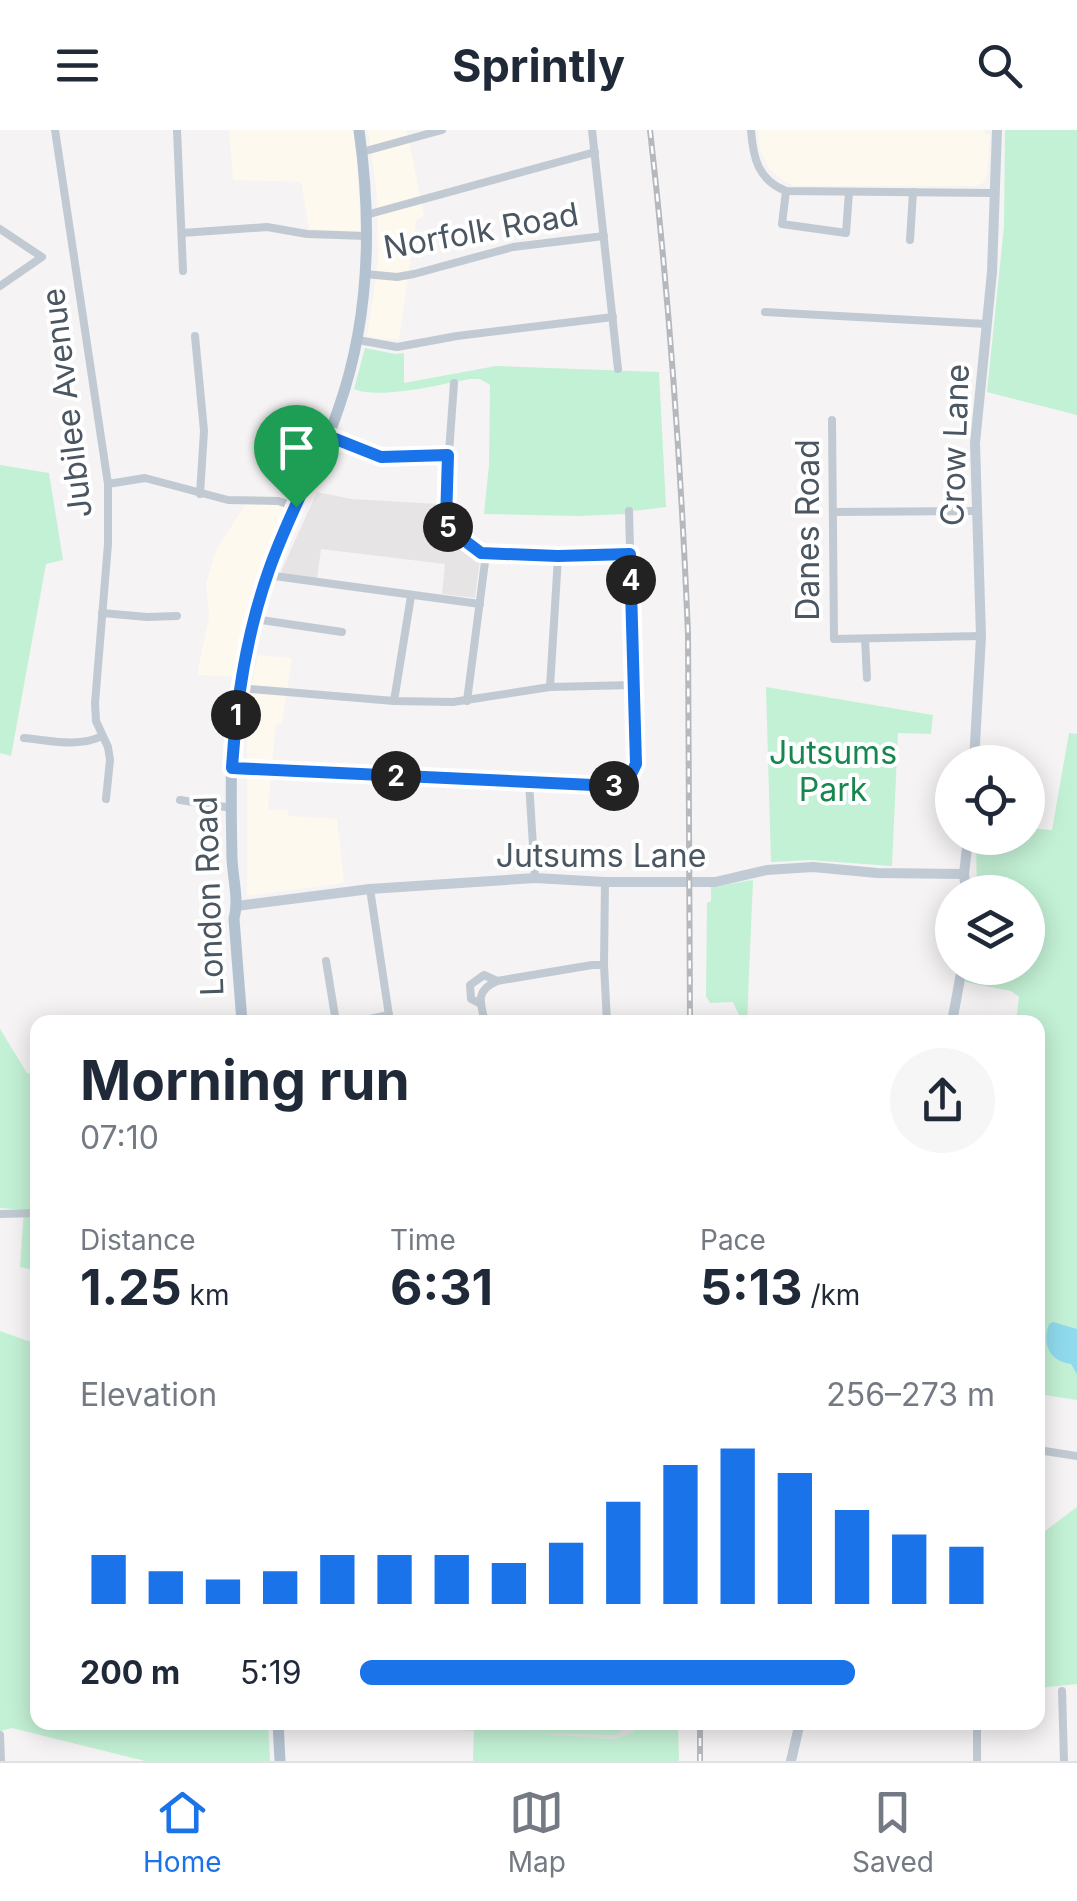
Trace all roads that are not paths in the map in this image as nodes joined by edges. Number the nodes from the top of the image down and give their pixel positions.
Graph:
1 (54, 130) edge
2 (177, 130) edge
3 (359, 130) edge
4 (442, 130) edge
5 (592, 130) edge
6 (751, 130) edge
7 (998, 130) edge
8 (362, 152) junction
9 (595, 152) junction
10 (786, 191) junction
11 (849, 192) junction
12 (913, 192) junction
13 (993, 192) junction
14 (366, 215) junction
15 (0, 229) edge
16 (182, 233) junction
17 (367, 236) junction
18 (604, 236) junction
19 (910, 240) dead end
20 (183, 272) dead end
21 (365, 274) junction
22 (0, 286) edge
23 (765, 312) dead end
24 (613, 317) junction
25 (986, 324) junction
26 (195, 336) dead end
27 (358, 340) junction
28 (618, 369) dead end
29 (454, 383) dead end
30 (832, 420) dead end
31 (328, 436) junction
32 (448, 455) junction
33 (108, 484) junction
34 (200, 494) junction
35 (296, 507) junction
36 (629, 511) dead end
37 (976, 511) junction
38 (833, 512) junction
39 (486, 554) junction
40 (630, 554) junction
41 (558, 556) junction
42 (267, 575) junction
43 (411, 596) junction
44 (480, 604) junction
45 (102, 614) junction
46 (177, 616) dead end
47 (254, 619) junction
48 (342, 632) dead end
49 (980, 636) junction
50 (866, 639) junction
51 (866, 678) dead end
52 (633, 686) junction
53 (550, 687) junction
54 (238, 688) junction
55 (394, 700) junction
56 (467, 701) junction
57 (102, 736) junction
58 (24, 738) dead end
59 (975, 745) edge
60 (232, 768) junction
61 (529, 782) junction
62 (106, 800) dead end
63 (180, 800) dead end
64 (232, 808) junction
65 (966, 855) edge
66 (964, 874) joint
67 (535, 878) junction
68 (606, 882) junction
69 (370, 889) junction
70 (237, 906) junction
71 (326, 961) dead end
72 (604, 965) junction
73 (497, 981) junction
74 (959, 985) edge
75 (481, 1004) junction
76 (241, 1015) edge
77 (335, 1015) edge
78 (388, 1015) edge
79 (484, 1015) edge
80 (607, 1015) edge
81 (953, 1015) edge
82 (30, 1213) edge
83 (0, 1214) edge
84 (1045, 1451) edge
85 (1077, 1456) edge
86 (1062, 1690) dead end
87 (278, 1730) edge
88 (798, 1730) edge
89 (977, 1730) edge
90 (1077, 1732) edge
91 (1063, 1733) junction
92 (0, 1735) edge
93 (1, 1761) edge
94 (280, 1761) edge
95 (792, 1761) edge
96 (977, 1761) edge
97 (1064, 1761) edge

1 - 33 street, Jubilee Avenue
2 - 16 street
3 - 8 main road, London Road
4 - 8 street
5 - 9 street
6 - 10 street
7 - 13 street, Crow Lane
8 - 14 main road, London Road
9 - 14 street
9 - 18 street
10 - 11 street
10 - 11 street
11 - 12 street
12 - 13 street
12 - 19 street
13 - 25 street, Crow Lane
14 - 17 main road, London Road
15 - 22 street
16 - 17 street
16 - 20 street
17 - 21 main road, London Road
18 - 21 street, Norfolk Road
18 - 24 street
21 - 27 main road, London Road
23 - 25 street
24 - 27 street
24 - 28 street
25 - 37 street, Crow Lane
26 - 34 street
27 - 31 main road, London Road
29 - 32 street
30 - 38 street, Danes Road
31 - 32 street
31 - 35 main road, London Road
32 - 39 street
33 - 34 street
33 - 45 street, Jubilee Avenue
34 - 35 street
35 - 42 main road, London Road
36 - 40 street
37 - 38 street
37 - 49 street, Crow Lane
38 - 50 street, Danes Road
39 - 41 street
39 - 44 street
40 - 41 street
40 - 52 street
41 - 53 street
42 - 43 street
42 - 47 main road, London Road
43 - 44 street
43 - 55 street
44 - 56 street
45 - 46 street
45 - 57 street, Jubilee Avenue
47 - 48 street
47 - 54 main road, London Road
49 - 50 street
49 - 59 street, Crow Lane
50 - 51 street
52 - 53 street
52 - 61 street
53 - 56 street
54 - 55 street
54 - 60 main road, London Road
55 - 56 street
57 - 58 street
57 - 62 street, Jubilee Avenue
60 - 61 street
60 - 64 main road, London Road
61 - 67 street
63 - 64 street
64 - 70 main road, London Road
65 - 66 street
66 - 68 street, Jutsums Lane
67 - 68 street, Jutsums Lane
67 - 69 street, Jutsums Lane
68 - 72 street
69 - 70 street, Jutsums Lane
69 - 78 street
70 - 76 main road, London Road
71 - 77 street
72 - 73 street
72 - 80 street
73 - 75 street
73 - 75 street
74 - 81 street
75 - 79 street
82 - 83 street
84 - 85 street
86 - 91 street
87 - 94 main road
88 - 95 street
89 - 96 street
90 - 91 street
91 - 97 street
92 - 93 street

